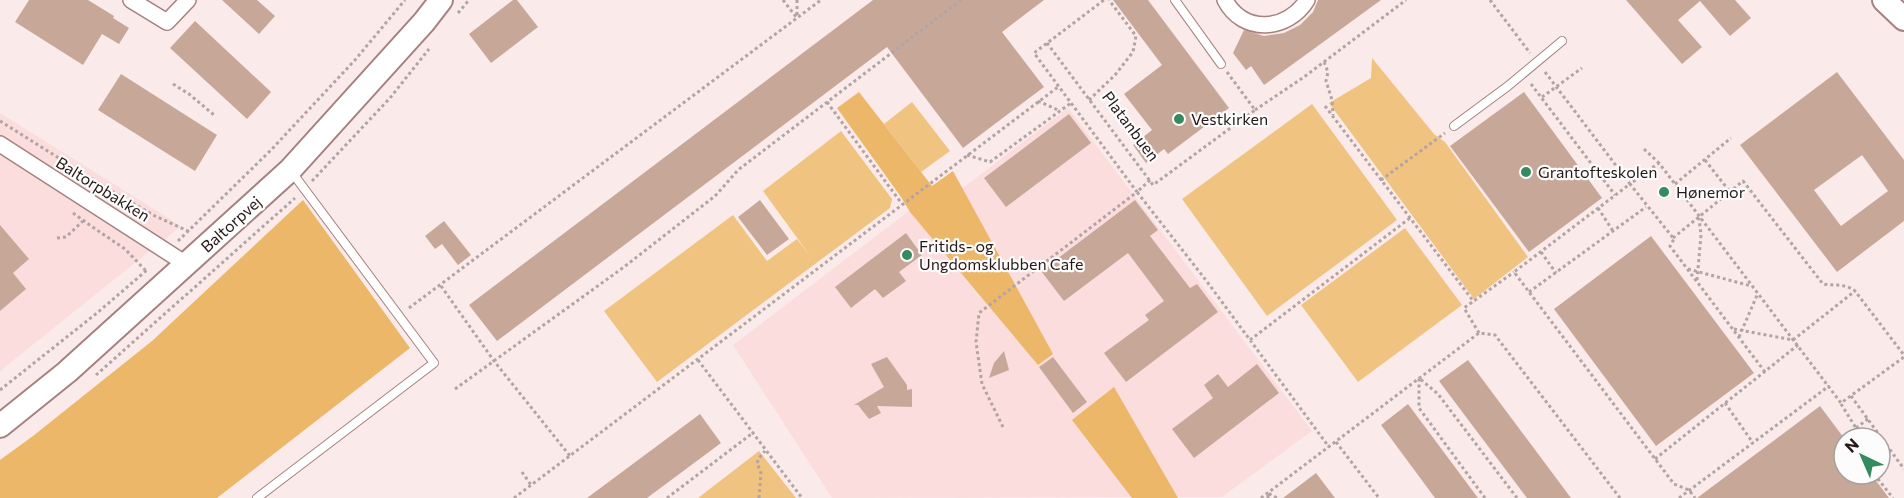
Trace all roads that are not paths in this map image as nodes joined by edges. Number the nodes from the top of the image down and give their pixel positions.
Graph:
1 (131, 0) edge
2 (188, 0) edge
3 (441, 0) edge
4 (1175, 0) edge
5 (1225, 0) edge
6 (1307, 0) edge
7 (1884, 0) edge
8 (1904, 19) edge
9 (1562, 41) dead end
10 (1221, 64) road end
11 (1454, 126) road end
12 (0, 144) edge
13 (290, 170) junction
14 (177, 258) junction
15 (0, 426) edge
16 (257, 498) edge

1 - 2 street
3 - 13 street, Baltorpvej
4 - 10 lane
5 - 6 street
7 - 8 street
9 - 11 lane
12 - 14 street, Baltorpbakken
13 - 14 street, Baltorpvej
13 - 16 lane
14 - 15 street, Baltorpvej

